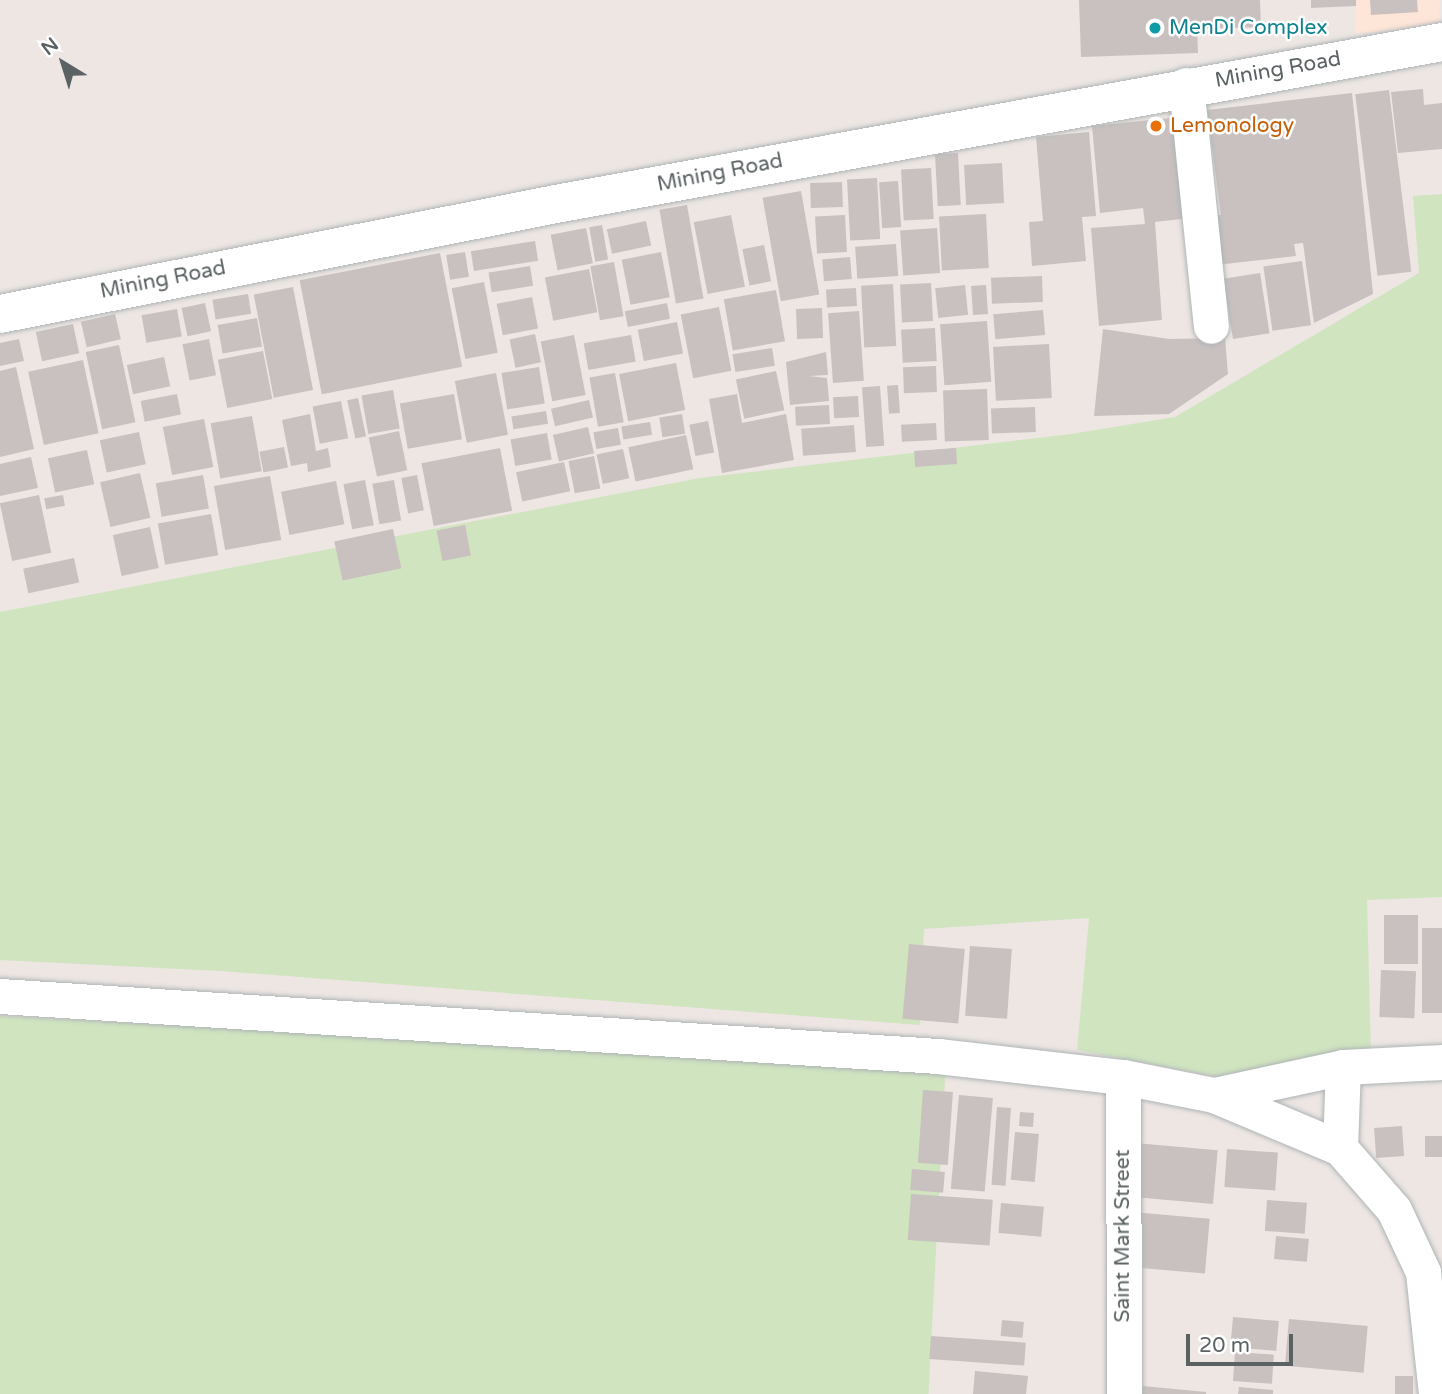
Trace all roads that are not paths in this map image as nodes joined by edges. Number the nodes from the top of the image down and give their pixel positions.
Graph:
1 (1442, 42) edge
2 (1186, 85) junction
3 (0, 314) edge
4 (1211, 326) dead end
5 (0, 996) edge
6 (1442, 1062) edge
7 (1343, 1067) junction
8 (1123, 1077) junction
9 (1214, 1095) junction
10 (1340, 1148) junction
11 (1124, 1394) edge
12 (1436, 1394) edge

1 - 2 street, Mining Road
2 - 3 street, Mining Road
2 - 4 street
5 - 8 street
6 - 7 street
7 - 9 street
7 - 10 street
8 - 9 street
8 - 11 street, Saint Mark Street
9 - 10 street
10 - 12 street

